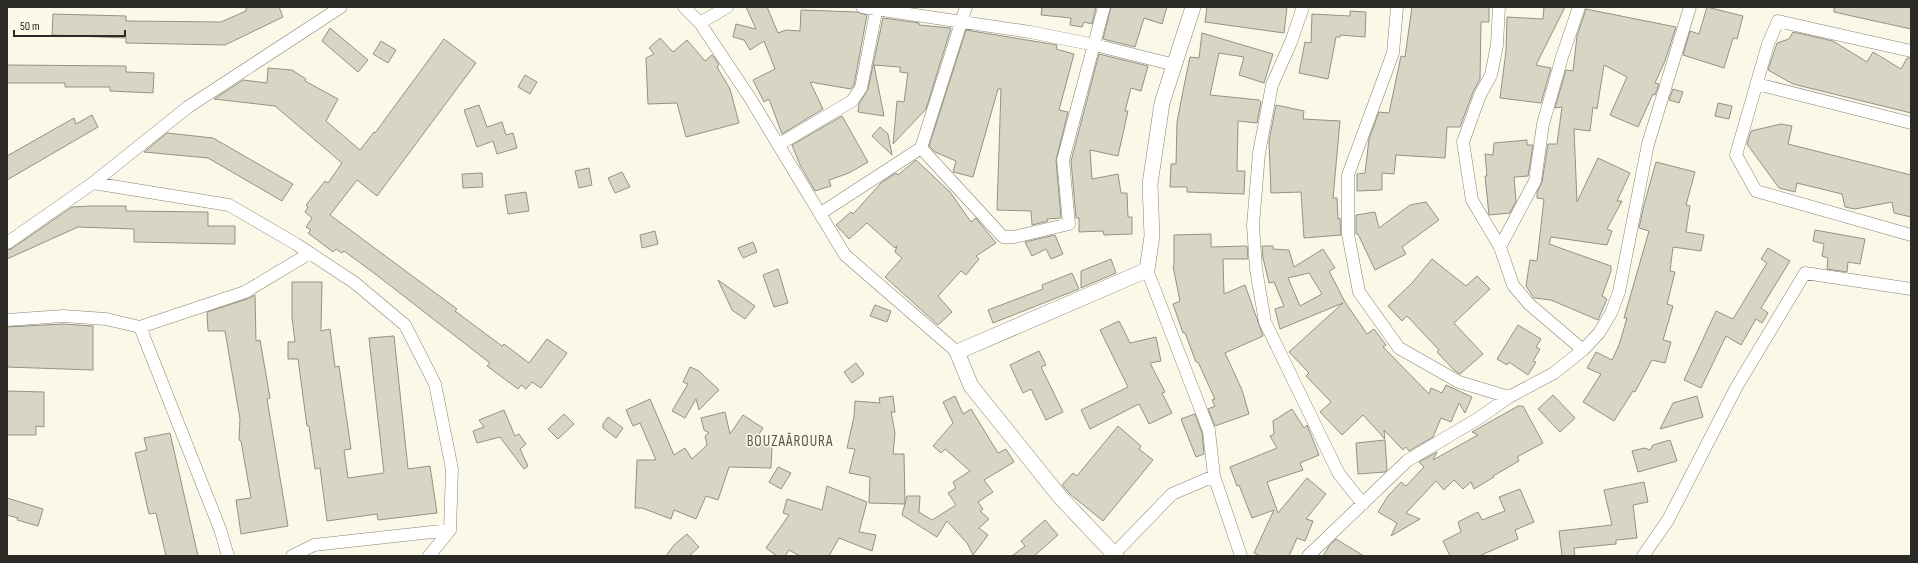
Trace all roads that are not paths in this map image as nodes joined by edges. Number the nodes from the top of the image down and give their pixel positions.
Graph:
1 (341, 7) edge
2 (684, 7) edge
3 (727, 7) edge
4 (862, 7) edge
5 (966, 7) edge
6 (1104, 7) edge
7 (1193, 7) edge
8 (1303, 7) edge
9 (1398, 7) edge
10 (1499, 7) edge
11 (1579, 7) edge
12 (1690, 7) edge
13 (877, 8) edge
14 (961, 22) junction
15 (700, 23) junction
16 (1095, 45) junction
17 (1911, 51) edge
18 (1175, 65) junction
19 (1757, 84) junction
20 (1911, 123) edge
21 (778, 145) junction
22 (921, 148) junction
23 (92, 183) junction
24 (821, 213) junction
25 (1911, 235) edge
26 (7, 243) edge
27 (1500, 247) junction
28 (310, 253) junction
29 (1147, 270) junction
30 (1911, 289) edge
31 (7, 320) edge
32 (140, 327) junction
33 (1583, 350) junction
34 (957, 352) junction
35 (1510, 397) junction
36 (1214, 476) junction
37 (1363, 504) junction
38 (450, 530) junction
39 (1115, 555) edge
40 (228, 556) edge
41 (292, 556) edge
42 (429, 556) edge
43 (1241, 556) edge
44 (1308, 556) edge
45 (1643, 556) edge

1 - 23 street
2 - 15 street
3 - 15 street
4 - 13 street
5 - 14 street
6 - 16 street
7 - 18 street
8 - 37 street
9 - 35 street
10 - 27 street
11 - 27 street
12 - 33 street
13 - 14 street
13 - 21 street
14 - 16 street
14 - 22 street
15 - 21 street
16 - 18 street
16 - 22 street
17 - 19 street
18 - 29 street
19 - 20 street
19 - 25 street
21 - 24 street
22 - 24 street
23 - 26 street
23 - 28 street
24 - 34 street
27 - 33 street
28 - 32 street
28 - 38 street
29 - 34 street
29 - 36 street
30 - 45 street
31 - 32 street
32 - 40 street
33 - 35 street
34 - 39 street
35 - 37 street
36 - 39 street
36 - 43 street
37 - 44 street
38 - 41 street
38 - 42 street

